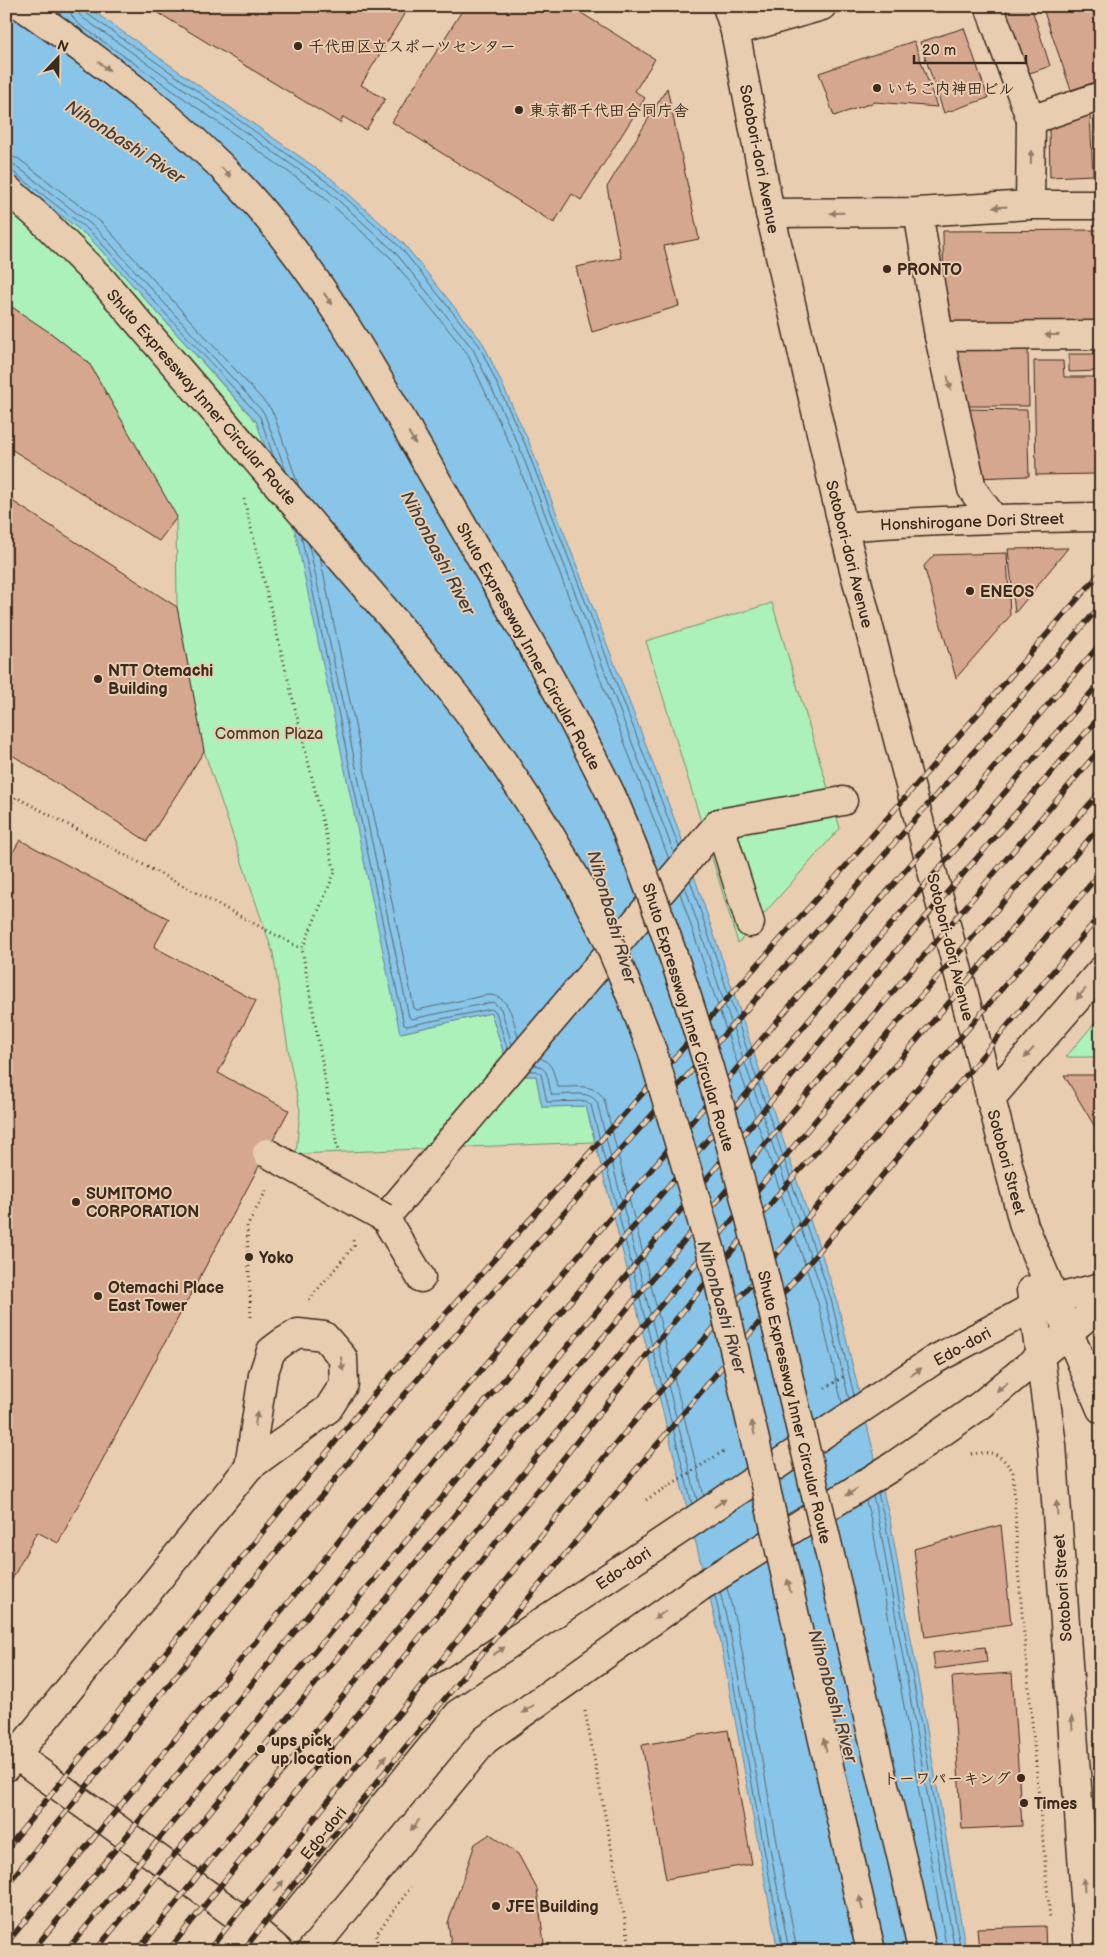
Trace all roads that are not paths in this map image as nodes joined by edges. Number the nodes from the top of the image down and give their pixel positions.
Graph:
1 (22, 6) edge
2 (822, 6) edge
3 (989, 6) edge
4 (731, 19) edge
5 (1101, 96) edge
6 (1031, 120) junction
7 (6, 188) edge
8 (1101, 205) edge
9 (1030, 206) junction
10 (918, 212) junction
11 (770, 213) junction
12 (1101, 335) edge
13 (939, 336) junction
14 (1101, 517) edge
15 (993, 518) junction
16 (842, 527) junction
17 (843, 801) dead end
18 (719, 822) junction
19 (750, 923) dead end
20 (1101, 971) edge
21 (990, 1098) junction
22 (275, 1158) road end
23 (385, 1218) junction
24 (421, 1278) dead end
25 (1101, 1287) edge
26 (1043, 1303) junction
27 (1101, 1306) edge
28 (1068, 1333) junction
29 (1040, 1356) junction
30 (1101, 1410) edge
31 (249, 1467) junction
32 (8, 1756) edge
33 (248, 1924) junction
34 (227, 1951) edge
35 (279, 1951) edge
36 (311, 1951) edge
37 (872, 1951) edge
38 (922, 1951) edge
39 (1089, 1951) edge

1 -> 38 main road, Shuto Expressway Inner Circular Route, bridge
2 - 4 main road
3 - 6 main road
4 - 11 main road, Sotobori-dori Avenue
5 - 6 main road
9 -> 6 main road
37 -> 7 main road, Shuto Expressway Inner Circular Route, bridge
8 - 9 main road
9 -> 10 main road
10 -> 11 main road
10 - 13 main road
11 - 16 main road, Sotobori-dori Avenue
12 -> 13 main road
13 -> 15 main road
14 - 15 main road, Honshirogane Dori Street
15 - 16 main road, Honshirogane Dori Street
16 - 21 main road, Sotobori-dori Avenue
17 - 18 main road
18 - 19 main road
18 - 23 main road, bridge
20 -> 21 main road
21 - 26 main road, Sotobori Street
22 - 23 main road, bridge
23 - 24 main road
25 - 26 main road, Edo-dori
26 - 28 main road, Sotobori Street
26 - 29 main road, Sotobori Street
33 -> 26 main road, Edo-dori, bridge
27 - 28 main road
28 - 29 main road
28 - 30 main road, Sotobori Street
29 -> 36 main road, bridge
39 -> 29 main road, Sotobori Street
31 -> 31 main road
31 - 32 main road
32 - 33 main road
33 - 34 main road, Edo-dori
33 - 35 main road

